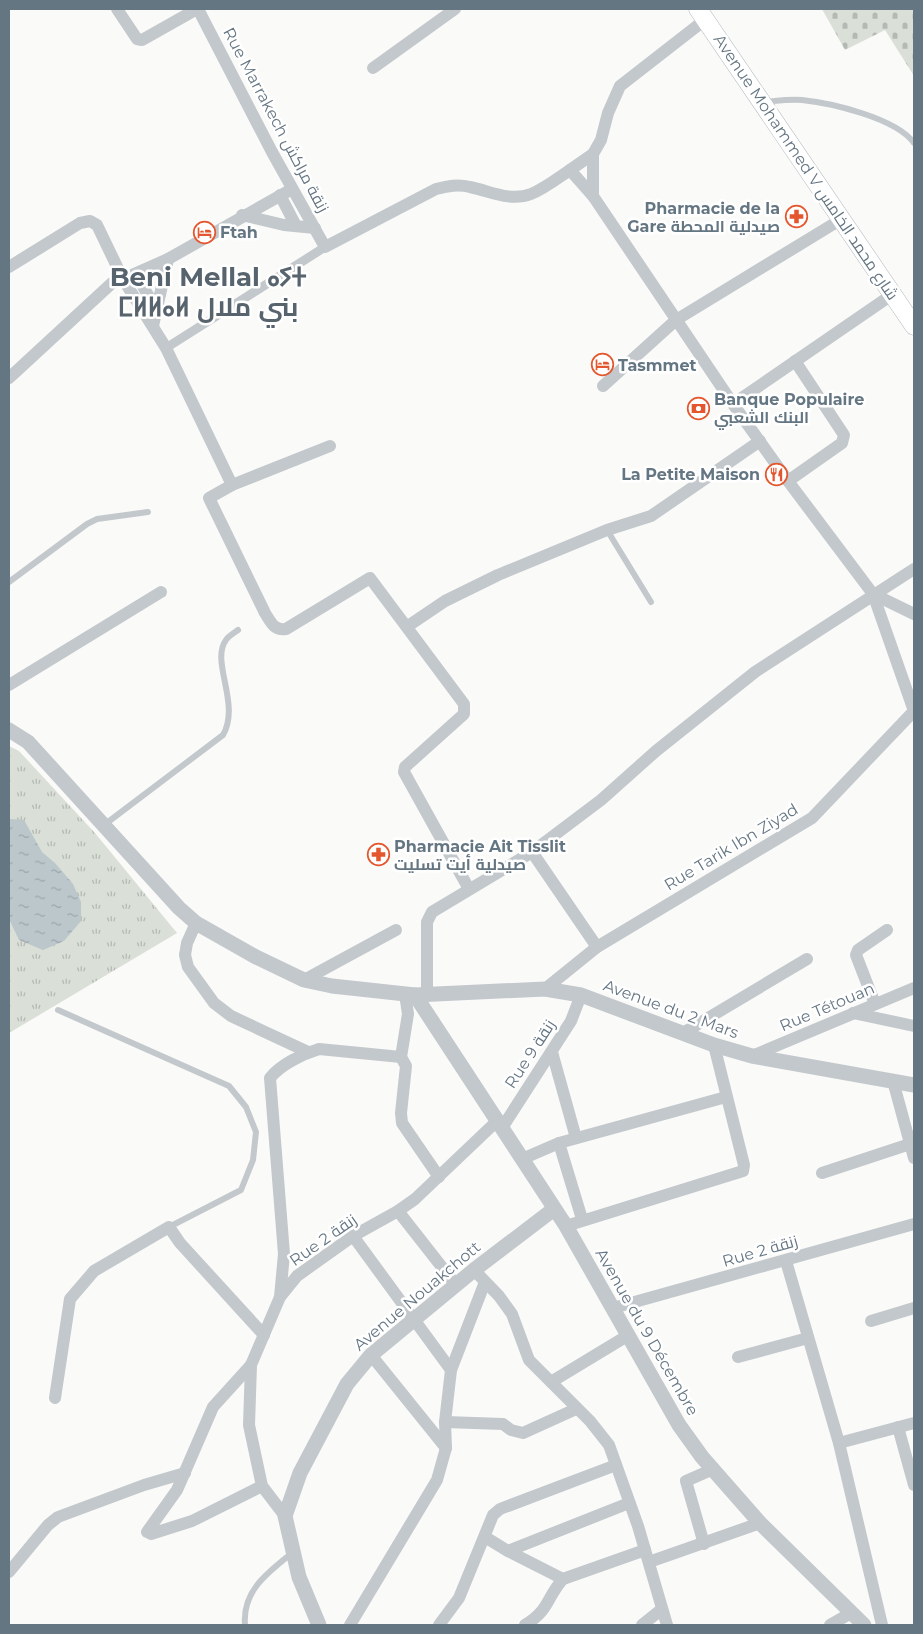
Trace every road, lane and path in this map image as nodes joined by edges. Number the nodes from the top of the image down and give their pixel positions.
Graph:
1 (117, 9) edge
2 (198, 9) edge
3 (454, 9) edge
4 (702, 14) edge
5 (373, 68) dead end
6 (762, 102) junction
7 (914, 143) edge
8 (593, 154) junction
9 (570, 170) junction
10 (292, 188) junction
11 (280, 194) junction
12 (593, 196) junction
13 (242, 215) junction
14 (840, 220) junction
15 (296, 226) junction
16 (315, 228) junction
17 (325, 247) junction
18 (168, 259) junction
19 (11, 261) edge
20 (136, 274) junction
21 (123, 279) junction
22 (893, 294) junction
23 (157, 310) junction
24 (676, 320) junction
25 (153, 326) junction
26 (914, 326) edge
27 (166, 348) junction
28 (795, 361) junction
29 (9, 378) edge
30 (603, 386) dead end
31 (733, 404) junction
32 (760, 441) junction
33 (330, 446) dead end
34 (788, 481) junction
35 (232, 486) junction
36 (148, 512) dead end
37 (607, 530) junction
38 (914, 569) edge
39 (9, 582) edge
40 (161, 592) dead end
41 (873, 594) junction
42 (651, 602) dead end
43 (914, 614) edge
44 (408, 626) junction
45 (238, 630) dead end
46 (9, 685) edge
47 (914, 711) edge
48 (9, 730) edge
49 (103, 826) junction
50 (532, 852) junction
51 (469, 889) junction
52 (196, 923) junction
53 (396, 930) dead end
54 (887, 930) dead end
55 (597, 947) junction
56 (807, 959) dead end
57 (304, 980) junction
58 (914, 988) edge
59 (545, 989) junction
60 (419, 994) junction
61 (581, 995) junction
62 (875, 1004) junction
63 (58, 1010) dead end
64 (853, 1013) junction
65 (914, 1026) edge
66 (683, 1033) junction
67 (714, 1045) junction
68 (308, 1052) junction
69 (552, 1052) junction
70 (752, 1056) junction
71 (401, 1057) junction
72 (893, 1081) junction
73 (914, 1085) edge
74 (726, 1097) junction
75 (500, 1125) junction
76 (576, 1138) junction
77 (559, 1143) junction
78 (910, 1144) junction
79 (914, 1158) edge
80 (522, 1159) junction
81 (822, 1173) dead end
82 (439, 1177) junction
83 (554, 1209) junction
84 (398, 1211) junction
85 (582, 1220) junction
86 (914, 1224) edge
87 (566, 1226) junction
88 (169, 1227) junction
89 (353, 1236) junction
90 (786, 1261) junction
91 (474, 1270) junction
92 (485, 1282) junction
93 (456, 1286) junction
94 (280, 1297) junction
95 (613, 1308) junction
96 (914, 1308) edge
97 (413, 1321) junction
98 (871, 1321) dead end
99 (264, 1335) junction
100 (627, 1336) junction
101 (808, 1338) junction
102 (371, 1355) junction
103 (738, 1356) dead end
104 (251, 1365) junction
105 (451, 1370) junction
106 (551, 1382) junction
107 (55, 1398) dead end
108 (576, 1409) junction
109 (445, 1422) junction
110 (914, 1423) edge
111 (898, 1427) junction
112 (839, 1443) junction
113 (446, 1448) junction
114 (616, 1465) junction
115 (711, 1470) junction
116 (185, 1472) junction
117 (914, 1485) edge
118 (262, 1486) junction
119 (629, 1503) junction
120 (284, 1516) junction
121 (760, 1523) junction
122 (485, 1537) junction
123 (704, 1544) junction
124 (508, 1551) junction
125 (292, 1553) junction
126 (647, 1556) junction
127 (9, 1572) edge
128 (563, 1579) junction
129 (662, 1609) junction
130 (851, 1613) junction
131 (245, 1625) edge
132 (319, 1625) edge
133 (350, 1625) edge
134 (439, 1625) edge
135 (525, 1625) edge
136 (642, 1625) edge
137 (667, 1625) edge
138 (830, 1625) edge
139 (864, 1625) edge
140 (882, 1625) edge

1 - 2 street
2 - 10 street, Rue Marrakech زنقة مراكش
3 - 5 street
4 - 6 main road, Avenue Mohammed V شارع محمد الخامس
4 - 8 street
6 - 7 lane
6 - 14 main road, Avenue Mohammed V شارع محمد الخامس
8 - 9 street
8 - 12 street
9 - 12 street
9 - 17 street
10 - 11 street
10 - 16 street, Rue Marrakech زنقة مراكش
11 - 13 street
11 - 15 street
12 - 24 street
13 - 15 street
13 - 18 street
14 - 22 main road, Avenue Mohammed V شارع محمد الخامس
14 - 24 street
15 - 16 street
16 - 17 street, Rue Marrakech زنقة مراكش
17 - 27 street
18 - 20 street
18 - 23 street
19 - 21 street
20 - 21 street
20 - 23 street
21 - 25 street
21 - 29 street
22 - 26 main road, Avenue Mohammed V شارع محمد الخامس
22 - 28 street
23 - 25 street
24 - 30 street
24 - 31 street
25 - 27 street
27 - 35 street
28 - 31 street
28 - 34 street
31 - 32 street
32 - 34 street
32 - 37 street
33 - 35 street
34 - 41 street
35 - 44 street
36 - 39 lane
37 - 42 lane
37 - 44 street
38 - 41 street
40 - 46 street
41 - 43 street
41 - 47 street
41 - 50 street
44 - 51 street
45 - 49 lane
47 - 55 street, Rue Tarik Ibn Ziyad
48 - 49 street, Avenue du 2 Mars
49 - 52 street, Avenue du 2 Mars
50 - 51 street
50 - 55 street
51 - 60 street
52 - 57 street, Avenue du 2 Mars
52 - 68 street
53 - 57 street
54 - 62 street
55 - 59 street, Rue Tarik Ibn Ziyad
56 - 66 street
57 - 60 street, Avenue du 2 Mars
58 - 62 street, Rue Tétouan
59 - 60 street, Avenue du 2 Mars
59 - 61 street, Avenue du 2 Mars
60 - 71 street
60 - 75 street, Avenue du 9 Décembre
61 - 66 street, Avenue du 2 Mars
61 - 69 street, Rue 9 زنقة
62 - 64 street, Rue Tétouan
63 - 88 lane
64 - 65 street
64 - 70 street, Rue Tétouan
66 - 67 street, Avenue du 2 Mars
67 - 70 street, Avenue du 2 Mars
67 - 74 street
68 - 71 street
68 - 94 street
69 - 75 street, Rue 9 زنقة
69 - 76 street
70 - 72 street, Avenue du 2 Mars
71 - 82 street
72 - 73 street, Avenue du 2 Mars
72 - 78 street
74 - 76 street
74 - 85 street
75 - 80 street, Avenue du 9 Décembre
75 - 82 street, Rue 2 زنقة
76 - 77 street
77 - 80 street
77 - 85 street
78 - 79 street
78 - 81 street
80 - 83 street, Avenue du 9 Décembre
82 - 84 street, Rue 2 زنقة
83 - 87 street, Avenue du 9 Décembre
83 - 91 street, Avenue Nouakchott
84 - 89 street, Rue 2 زنقة
84 - 93 street
85 - 87 street
86 - 90 street, Rue 2 زنقة
87 - 95 street, Avenue du 9 Décembre
88 - 99 street
88 - 107 street
89 - 94 street, Rue 2 زنقة
89 - 97 street
90 - 95 street, Rue 2 زنقة
90 - 101 street
91 - 92 street
91 - 93 street, Avenue Nouakchott
92 - 105 street
92 - 106 street
93 - 97 street, Avenue Nouakchott
94 - 99 street, Rue 2 زنقة
95 - 100 street, Avenue du 9 Décembre
96 - 98 street
97 - 102 street, Avenue Nouakchott
97 - 105 street
99 - 104 street, Rue 2 زنقة
100 - 106 street
100 - 115 street, Avenue du 9 Décembre
101 - 103 street
101 - 112 street
102 - 113 street
102 - 120 street, Avenue Nouakchott
104 - 116 street
104 - 118 street, Rue 2 زنقة
105 - 109 street
106 - 108 street
108 - 109 street
108 - 114 street
109 - 113 street
110 - 111 street
111 - 112 street
111 - 117 street
112 - 140 street
113 - 133 street
114 - 119 street
114 - 122 street
115 - 121 street, Avenue du 9 Décembre
115 - 123 street
116 - 118 street
116 - 127 street
118 - 120 street, Rue 2 زنقة
119 - 124 street
119 - 126 street
120 - 125 street
121 - 123 street
121 - 130 street, Avenue du 9 Décembre
122 - 124 street
122 - 134 street
123 - 126 street
124 - 128 street
125 - 131 lane
125 - 132 street
126 - 128 street
126 - 129 street
128 - 135 street
129 - 136 street
129 - 137 street
130 - 138 street
130 - 139 street, Avenue du 9 Décembre

